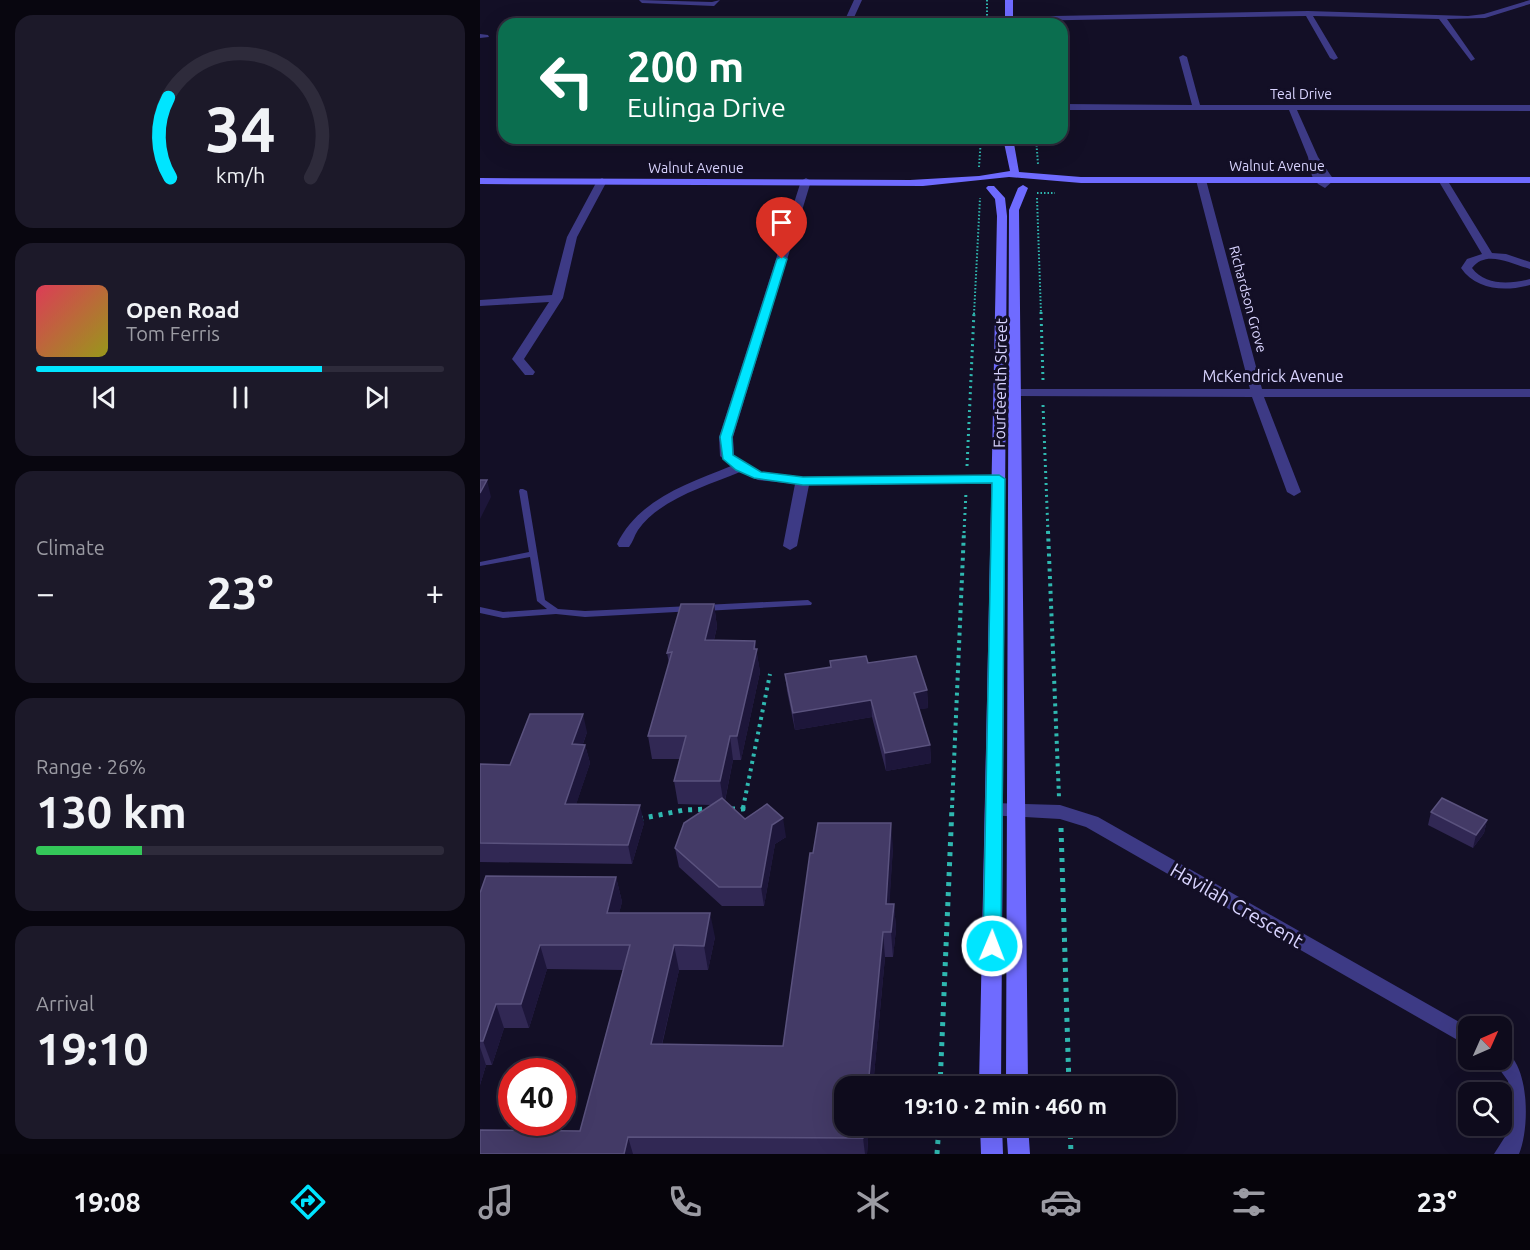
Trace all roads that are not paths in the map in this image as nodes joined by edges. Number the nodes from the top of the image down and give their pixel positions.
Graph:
1 (716, 0) edge
2 (858, 0) edge
3 (1009, 0) edge
4 (642, 1) edge
5 (1530, 2) edge
6 (1510, 8) junction
7 (1308, 13) junction
8 (1530, 14) edge
9 (1441, 17) junction
10 (850, 18) edge
11 (1009, 18) edge
12 (1032, 18) edge
13 (1183, 57) dead end
14 (1334, 58) dead end
15 (1471, 59) dead end
16 (1068, 108) edge
17 (1197, 108) junction
18 (1292, 108) junction
19 (1530, 108) edge
20 (1008, 144) edge
21 (1008, 144) edge
22 (990, 179) junction
23 (1530, 180) edge
24 (480, 181) edge
25 (602, 181) junction
26 (1022, 181) junction
27 (806, 182) junction
28 (1201, 182) junction
29 (1324, 182) junction
30 (1445, 182) junction
31 (1530, 185) edge
32 (1489, 256) junction
33 (1530, 266) edge
34 (1530, 282) edge
35 (557, 298) junction
36 (480, 303) edge
37 (529, 372) dead end
38 (1016, 393) junction
39 (1257, 393) junction
40 (1530, 393) edge
41 (740, 467) junction
42 (999, 479) junction
43 (803, 481) junction
44 (523, 491) dead end
45 (1294, 492) dead end
46 (624, 544) dead end
47 (790, 546) dead end
48 (533, 554) junction
49 (480, 564) edge
50 (808, 603) dead end
51 (480, 610) edge
52 (556, 611) junction
53 (994, 810) junction
54 (1017, 810) junction
55 (1458, 1031) edge
56 (1512, 1064) edge
57 (1512, 1070) edge
58 (1530, 1075) edge
59 (990, 1076) edge
60 (1017, 1076) edge
61 (991, 1136) edge
62 (1017, 1136) edge
63 (992, 1154) edge
64 (1018, 1154) edge
65 (1505, 1154) edge

1 - 4 street
2 - 10 street
3 - 11 street
5 - 6 street
6 - 8 street
6 - 9 street
7 - 9 street
7 - 12 street
7 - 14 street
9 - 15 street
13 - 17 street
16 - 17 street, Teal Drive
17 - 18 street, Teal Drive
18 - 19 street, Teal Drive
18 - 29 street
20 - 22 street
21 - 26 street
22 - 26 street
22 - 26 street
22 - 27 street, Walnut Avenue
22 - 42 street, Fourteenth Street
23 - 30 street, Walnut Avenue
24 - 25 street, Walnut Avenue
25 - 27 street, Walnut Avenue
25 - 35 street
26 - 28 street, Walnut Avenue
26 - 38 street, Fourteenth Street
27 - 41 street
28 - 29 street, Walnut Avenue
28 - 39 street, Richardson Grove
29 - 30 street, Walnut Avenue
30 - 31 street, Walnut Avenue
30 - 32 street
32 - 33 street
32 - 34 street
35 - 36 street
35 - 37 street
38 - 39 street, McKendrick Avenue
38 - 54 street, Fourteenth Street
39 - 40 street, McKendrick Avenue
39 - 45 street, Richardson Grove
41 - 43 street
41 - 46 street
42 - 43 street
42 - 53 street, Fourteenth Street
43 - 47 street
44 - 48 lane
48 - 49 lane
48 - 52 lane
50 - 52 lane
51 - 52 lane
53 - 54 street, Havilah Crescent
53 - 59 street, Fourteenth Street
54 - 55 street, Havilah Crescent
54 - 60 street, Fourteenth Street
56 - 58 street
57 - 65 street
61 - 63 street
62 - 64 street

